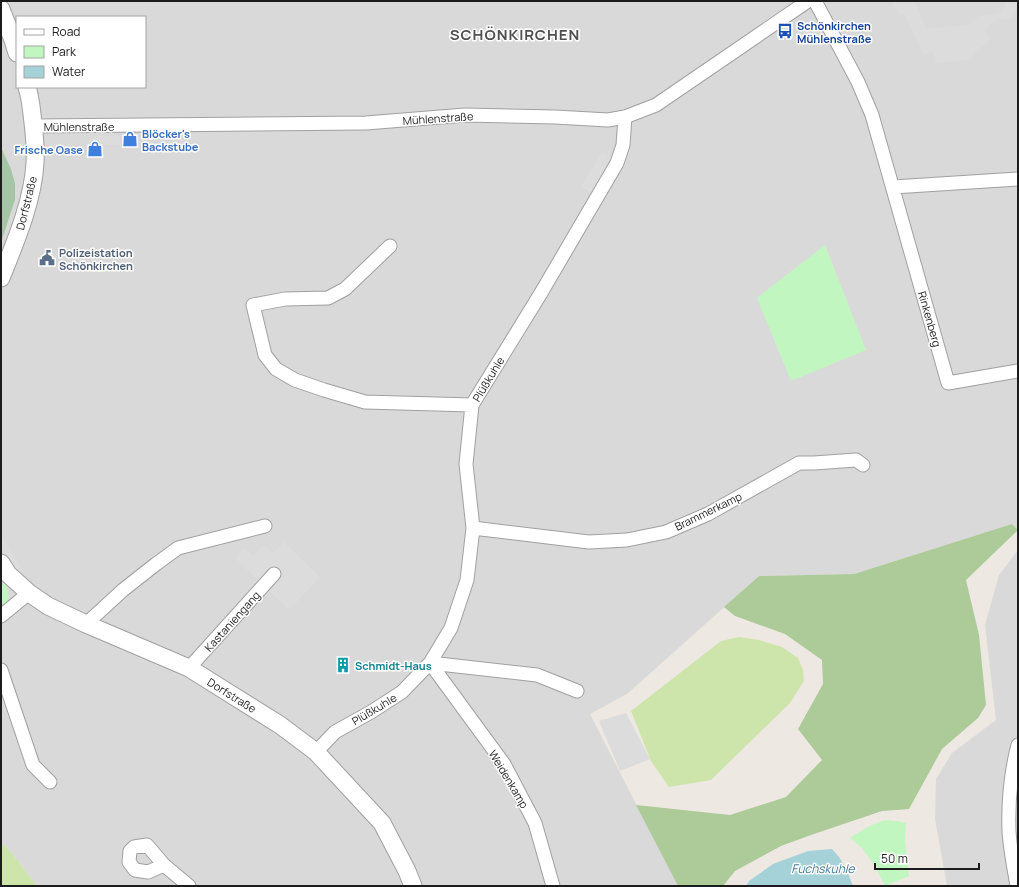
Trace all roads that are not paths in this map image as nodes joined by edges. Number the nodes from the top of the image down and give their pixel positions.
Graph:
1 (808, 1) edge
2 (815, 1) edge
3 (1, 9) edge
4 (16, 50) edge
5 (27, 88) edge
6 (625, 117) junction
7 (34, 126) junction
8 (1018, 179) edge
9 (893, 187) junction
10 (390, 246) dead end
11 (1, 278) edge
12 (1018, 371) edge
13 (472, 405) junction
14 (863, 465) dead end
15 (265, 526) dead end
16 (473, 528) junction
17 (1, 563) edge
18 (274, 574) dead end
19 (29, 593) junction
20 (1, 616) edge
21 (86, 624) junction
22 (430, 663) junction
23 (189, 668) junction
24 (1, 670) edge
25 (577, 691) dead end
26 (1018, 745) edge
27 (316, 752) junction
28 (50, 782) dead end
29 (164, 865) dead end
30 (189, 886) edge
31 (413, 886) edge
32 (553, 886) edge
33 (1017, 886) edge

1 - 6 street, Mühlenstraße
2 - 9 street, Rinkenberg
3 - 4 street
5 - 7 street, Dorfstraße
6 - 7 street, Mühlenstraße
6 - 13 street, Plüßkuhle
7 - 11 street, Dorfstraße
8 - 9 street
9 - 12 street, Rinkenberg
10 - 13 street
13 - 16 street, Plüßkuhle
14 - 16 street, Brammerkamp
15 - 21 street
16 - 22 street, Plüßkuhle
17 - 19 street, Dorfstraße
18 - 23 street, Kastaniengang
19 - 20 street
19 - 21 street, Dorfstraße
21 - 23 street, Dorfstraße
22 - 25 street
22 - 27 street, Plüßkuhle
22 - 32 street, Weidenkamp
23 - 27 street, Dorfstraße
24 - 28 street
26 - 33 street
27 - 31 street, Dorfstraße
29 - 30 street

